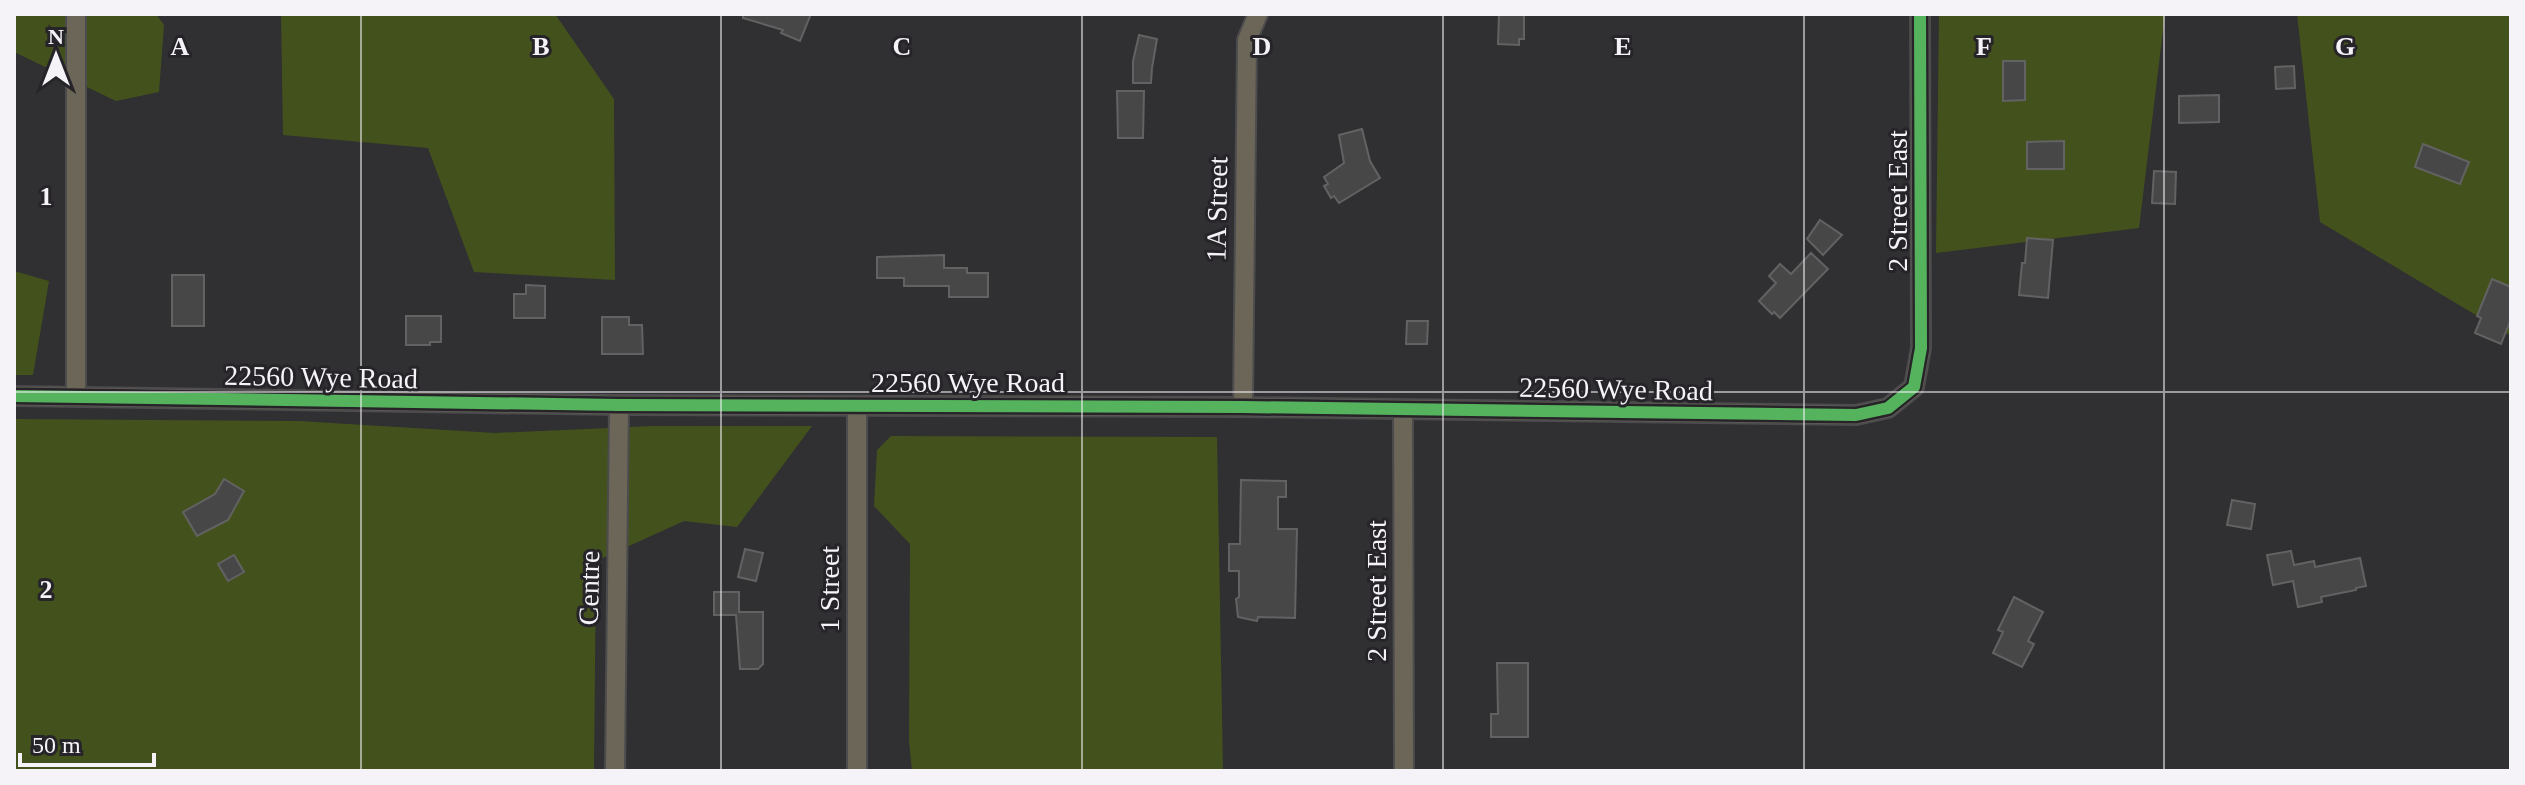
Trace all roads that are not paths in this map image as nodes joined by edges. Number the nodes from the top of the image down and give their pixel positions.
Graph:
1 (76, 14) edge
2 (1258, 14) edge
3 (1920, 14) edge
4 (1914, 387) joint
5 (14, 396) edge
6 (76, 396) junction
7 (619, 405) junction
8 (857, 406) junction
9 (1243, 407) junction
10 (1403, 410) junction
11 (615, 771) edge
12 (857, 771) edge
13 (1404, 771) edge

1 - 6 street
2 - 9 street, 1A Street
3 - 4 street, 2 Street East
4 - 10 street, 22560 Wye Road
5 - 6 street, 22560 Wye Road
6 - 7 street, 22560 Wye Road
7 - 8 street, 22560 Wye Road
7 - 11 street, Centre
8 - 9 street, 22560 Wye Road
8 - 12 street, 1 Street
9 - 10 street, 22560 Wye Road
10 - 13 street, 2 Street East

